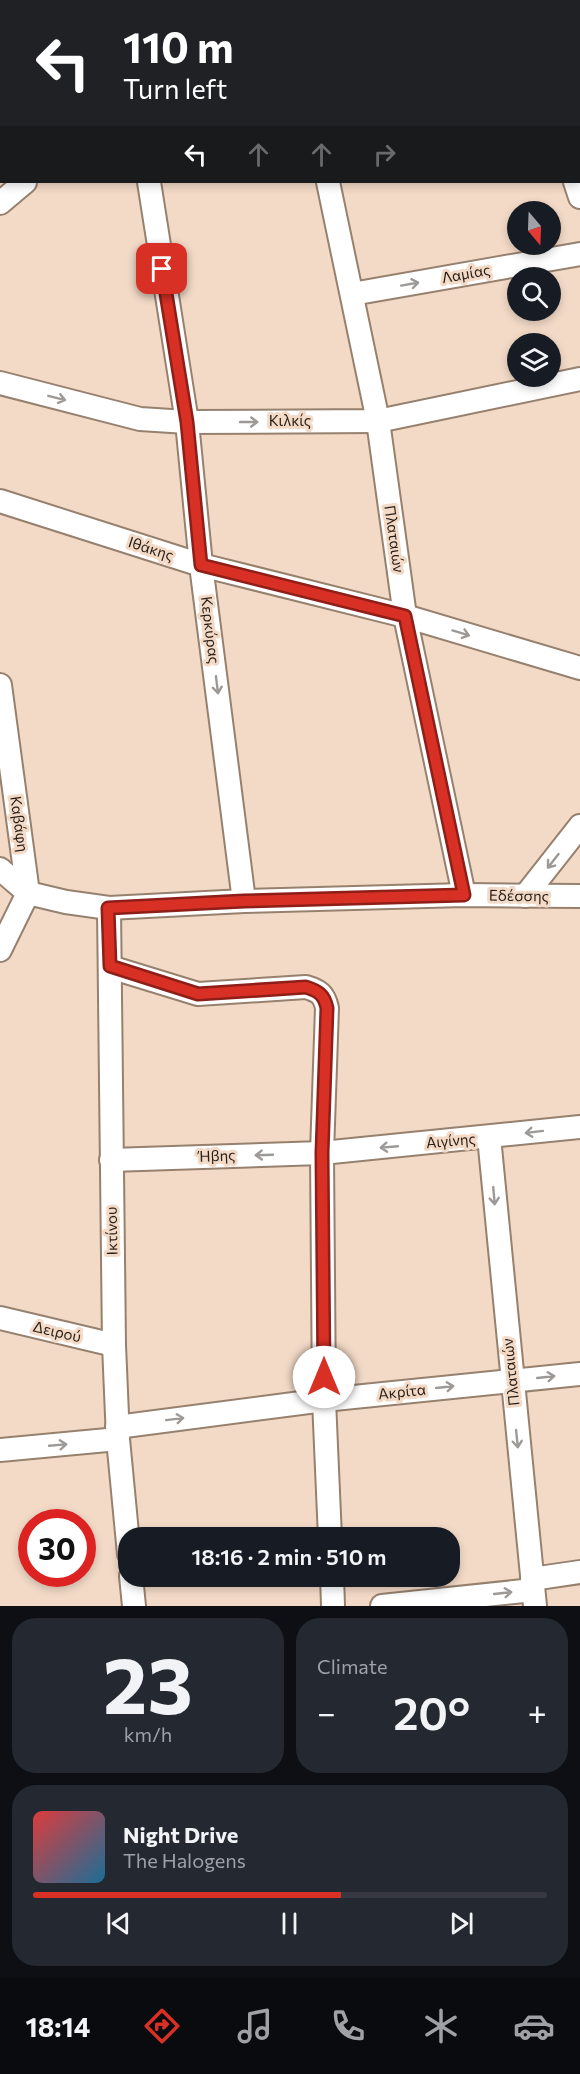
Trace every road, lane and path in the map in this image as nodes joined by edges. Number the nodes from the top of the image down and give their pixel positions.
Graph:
1 (23, 183) edge
2 (149, 183) edge
3 (328, 183) edge
4 (0, 203) edge
5 (580, 254) edge
6 (352, 294) junction
7 (580, 379) edge
8 (0, 384) edge
9 (378, 421) junction
10 (187, 422) junction
11 (0, 501) edge
12 (201, 565) junction
13 (405, 616) junction
14 (580, 668) edge
15 (0, 685) edge
16 (580, 826) edge
17 (0, 869) edge
18 (28, 892) junction
19 (464, 895) junction
20 (525, 896) junction
21 (580, 896) edge
22 (244, 901) junction
23 (108, 908) junction
24 (0, 946) edge
25 (110, 966) junction
26 (580, 1127) edge
27 (489, 1137) junction
28 (322, 1153) junction
29 (111, 1160) junction
30 (0, 1318) edge
31 (114, 1345) junction
32 (580, 1374) edge
33 (511, 1380) junction
34 (324, 1400) junction
35 (117, 1433) junction
36 (0, 1450) edge
37 (126, 1527) edge
38 (330, 1527) edge
39 (580, 1572) edge
40 (132, 1587) edge
41 (332, 1587) edge
42 (533, 1592) edge
43 (134, 1606) edge
44 (333, 1606) edge
45 (382, 1606) edge

1 - 4 street
2 - 10 street, Κερκύρας
3 - 6 street, Πλαταιών
6 -> 5 street, Λαμίας
6 - 9 street, Πλαταιών
7 - 9 street, Κιλκίς
8 -> 10 street, Κιλκίς
10 -> 9 street, Κιλκίς
9 - 13 street, Πλαταιών
10 - 12 street, Κερκύρας
11 - 12 street, Ιθάκης
12 - 13 street, Ιθάκης
12 -> 22 street, Κερκύρας
13 -> 14 street, Ιθάκης
13 - 19 street, Πλαταιών
15 - 18 street, Καβάφη
16 -> 20 street
17 - 18 street, Εδέσσης
18 - 23 street, Εδέσσης
18 - 24 street
19 - 20 street, Εδέσσης
19 - 22 street, Εδέσσης
20 - 21 street, Εδέσσης
22 - 23 street, Εδέσσης
23 - 25 street, Ικτίνου
25 - 28 street
25 - 29 street, Ικτίνου
26 -> 27 street, Αιγίνης
27 -> 28 street, Αιγίνης
27 -> 33 street, Πλαταιών
28 -> 29 street, Ήβης
28 - 34 street
29 - 31 street, Ικτίνου
30 - 31 street, Δειρού
31 - 35 street, Ικτίνου
33 -> 32 street, Ακρίτα
34 -> 33 street, Ακρίτα
33 -> 42 street, Πλαταιών
35 -> 34 street, Ακρίτα
34 - 38 street
36 -> 35 street, Ακρίτα
35 - 37 street, Ικτίνου
39 - 42 street
40 - 43 street
41 - 44 street
45 -> 42 street

